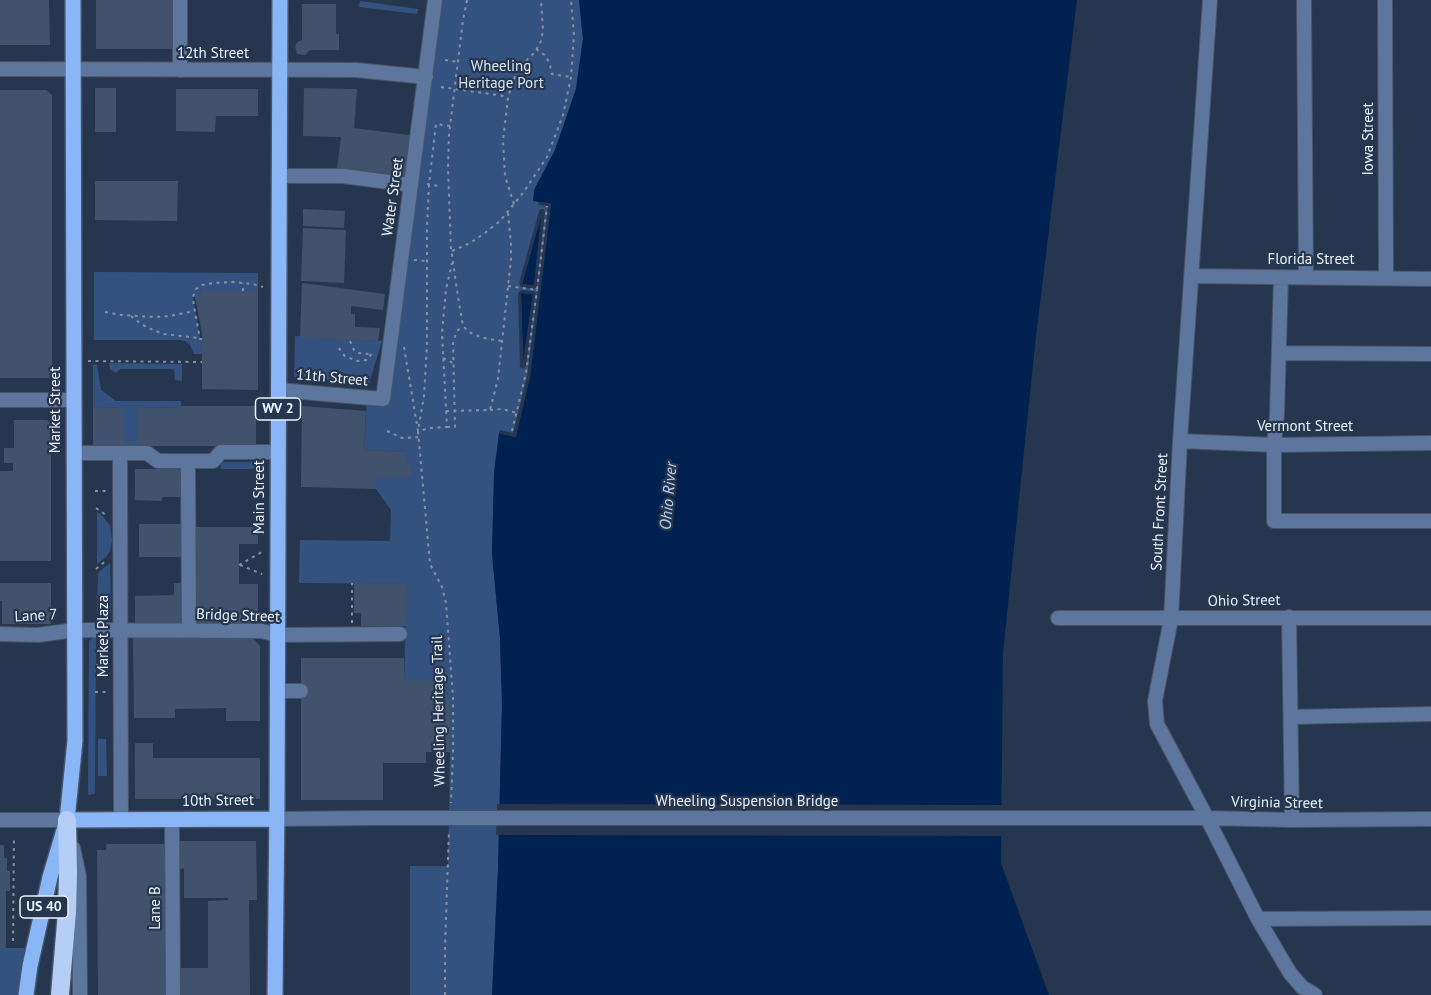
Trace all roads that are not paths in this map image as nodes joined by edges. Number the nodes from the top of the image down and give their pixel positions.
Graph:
1 (73, 0) edge
2 (180, 0) edge
3 (280, 0) edge
4 (435, 0) edge
5 (1210, 0) edge
6 (1304, 0) edge
7 (1386, 0) edge
8 (0, 69) edge
9 (73, 70) junction
10 (180, 70) junction
11 (279, 70) junction
12 (426, 77) junction
13 (279, 176) junction
14 (411, 185) junction
15 (1191, 276) junction
16 (1281, 276) junction
17 (1306, 277) junction
18 (1386, 277) junction
19 (1431, 279) edge
20 (1279, 353) junction
21 (1431, 354) edge
22 (278, 390) junction
23 (383, 399) joint
24 (0, 400) edge
25 (73, 400) junction
26 (1180, 441) junction
27 (1431, 443) edge
28 (1274, 445) junction
29 (278, 452) junction
30 (74, 453) junction
31 (120, 453) junction
32 (188, 469) dead end
33 (1431, 521) edge
34 (1289, 617) junction
35 (1058, 618) dead end
36 (1431, 618) edge
37 (1171, 619) junction
38 (75, 630) junction
39 (120, 630) junction
40 (189, 630) junction
41 (0, 634) edge
42 (278, 634) junction
43 (400, 634) dead end
44 (277, 691) junction
45 (301, 691) dead end
46 (1431, 714) edge
47 (1291, 717) junction
48 (1123, 818) joint
49 (1207, 818) junction
50 (277, 819) junction
51 (371, 819) joint
52 (1431, 819) edge
53 (0, 820) edge
54 (67, 820) junction
55 (121, 820) junction
56 (172, 820) junction
57 (1292, 820) junction
58 (1431, 918) edge
59 (1258, 919) junction
60 (26, 995) edge
61 (60, 995) edge
62 (80, 995) edge
63 (173, 995) edge
64 (275, 995) edge
65 (1315, 995) edge

1 - 9 main road, Market Street
2 - 10 street
3 - 11 main road, Main Street / WV 2
4 - 12 street, Water Street
5 - 15 street, South Front Street
6 - 17 street
7 - 18 street, Iowa Street
8 - 9 street, 12th Street
9 - 10 street, 12th Street
9 - 25 main road, Market Street
10 - 11 street, 12th Street
11 - 12 street, 12th Street
11 - 13 main road, Main Street / WV 2
12 - 14 street, Water Street
13 - 14 street
13 - 22 main road, Main Street / WV 2
14 - 23 street, Water Street
15 - 16 street, Florida Street
15 - 26 street, South Front Street
16 - 17 street, Florida Street
16 - 20 street
17 - 18 street, Florida Street
18 - 19 street, Florida Street
20 - 21 street
20 - 28 street
22 - 23 street, 11th Street
22 - 29 main road, Main Street / WV 2
24 - 25 street
25 - 30 main road, Market Street
26 - 28 street, Vermont Street
26 - 37 street, South Front Street
27 - 28 street, Vermont Street
28 - 33 street
29 - 31 street
29 - 42 main road, Main Street / WV 2
30 - 31 street
30 - 38 main road, Market Street
31 - 39 street, Market Plaza
32 - 40 street
34 - 36 street, Ohio Street
34 - 37 street, Ohio Street
34 - 47 street
35 - 37 street, Ohio Street
37 - 49 street, South Front Street
38 - 39 street, Bridge Street
38 - 41 street, Lane 7
38 - 54 main road, Market Street
39 - 40 street, Bridge Street
39 - 55 street, Market Plaza
40 - 42 street, Bridge Street
42 - 43 street, Bridge Street
42 - 44 main road, Main Street / WV 2
44 - 45 street
44 - 50 main road, Main Street / WV 2
46 - 47 street
47 - 57 street
48 - 49 street, Virginia Street
48 - 51 street, Wheeling Suspension Bridge, bridge
49 - 57 street, Virginia Street
49 - 59 street, South Front Street
50 - 51 street, 10th Street
50 - 56 main road, 10th Street
50 - 64 main road, Main Street
52 - 57 street, Virginia Street
53 - 54 street
54 - 55 main road, 10th Street
54 - 60 main road, Market Street / US 40
54 - 61 highway
54 - 62 street, Market Street
55 - 56 main road, 10th Street
56 - 63 street, Lane B
58 - 59 street
59 - 65 street, South Front Street

